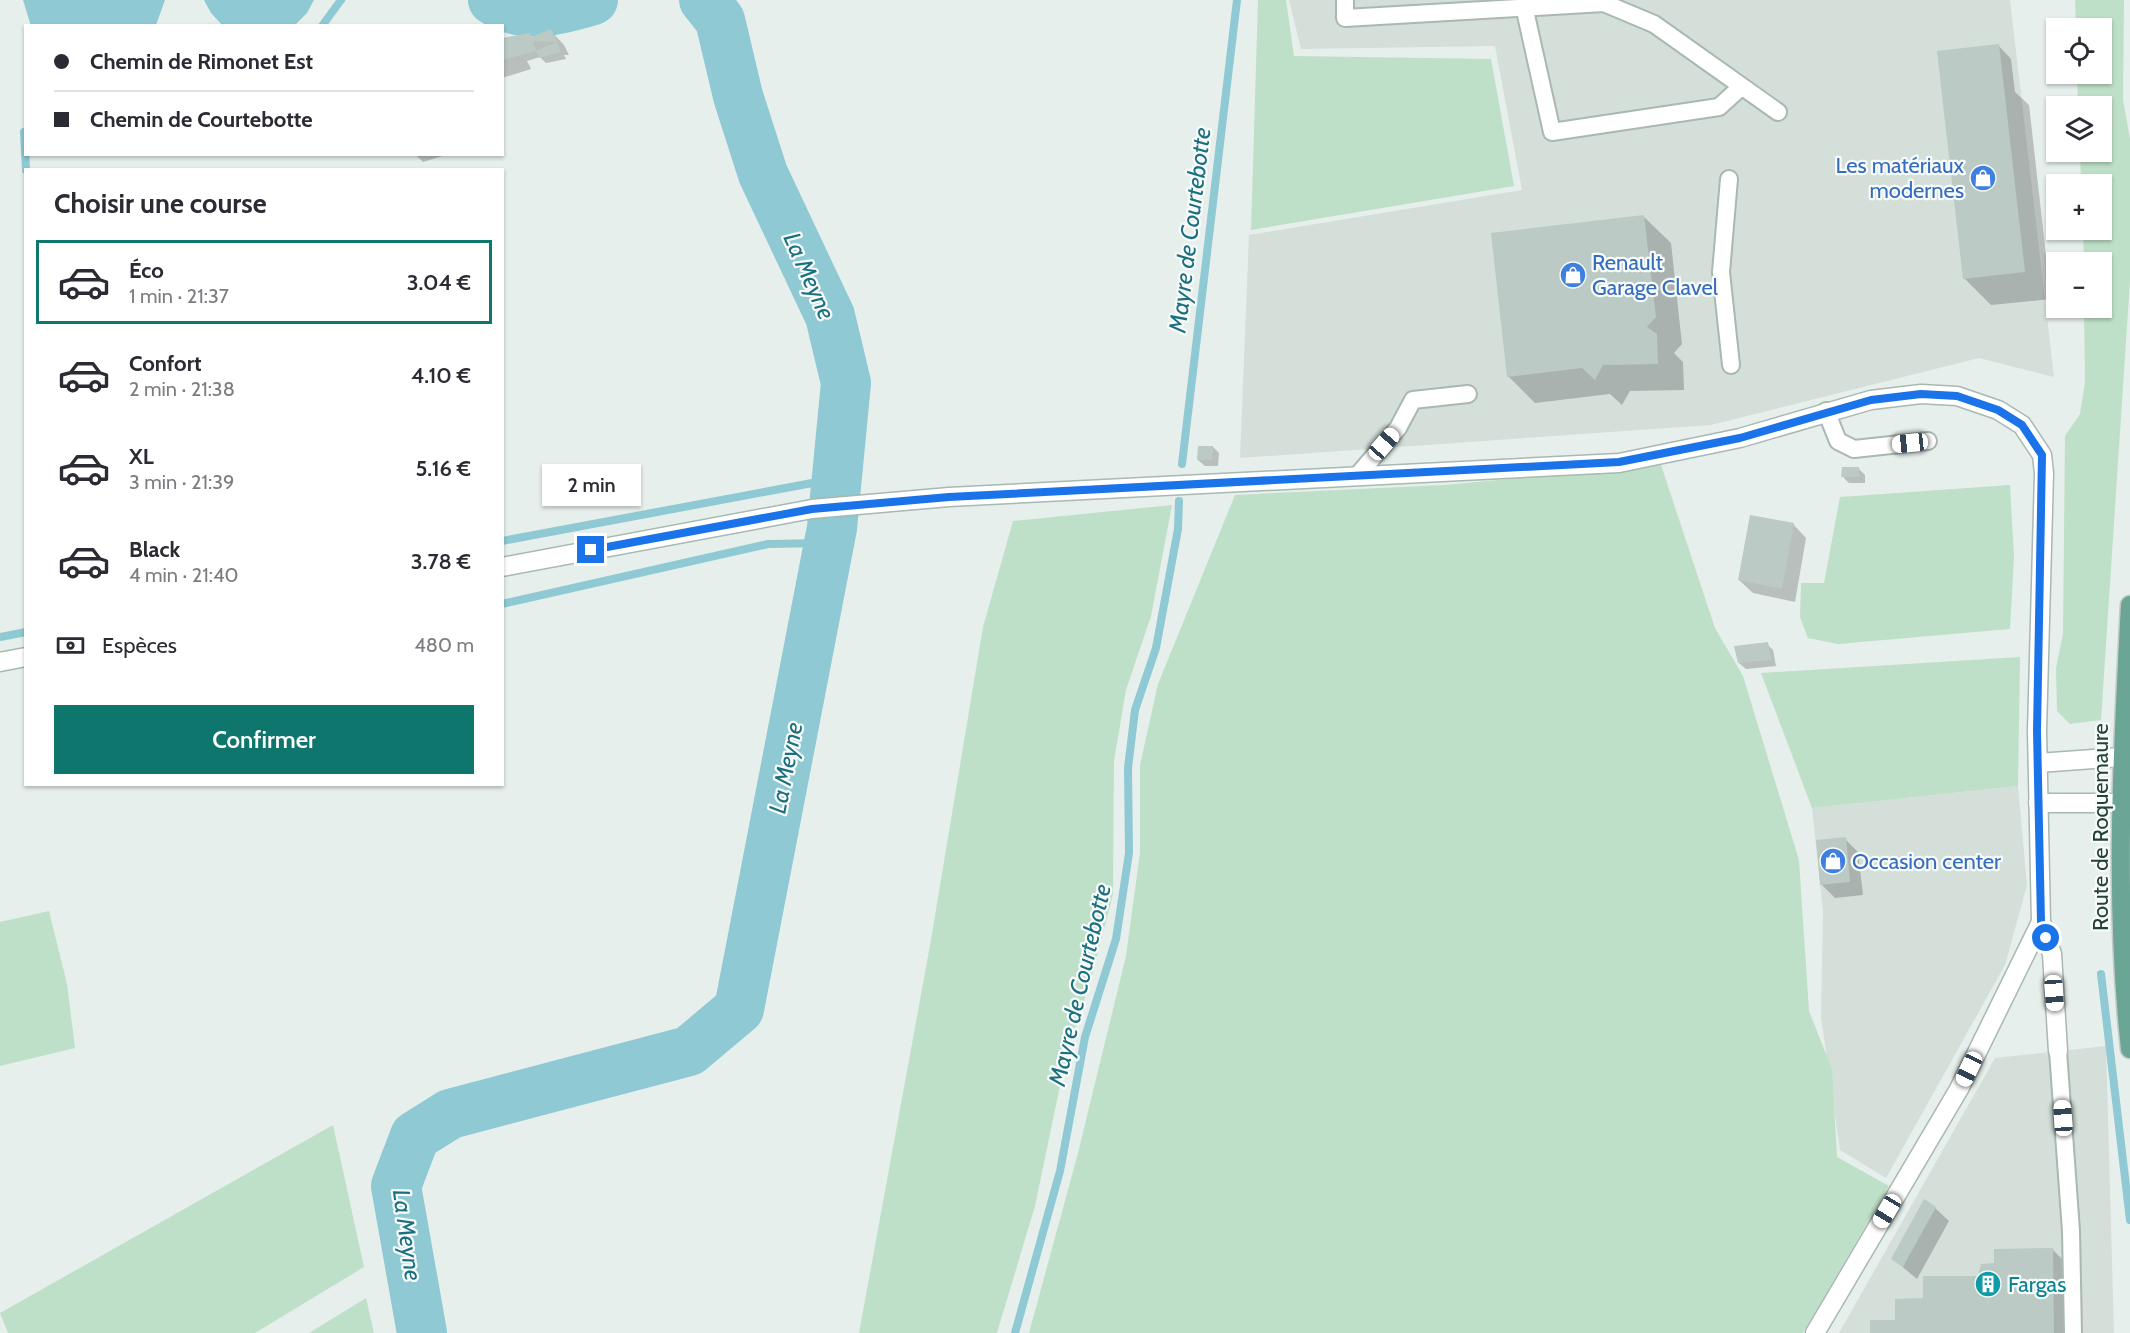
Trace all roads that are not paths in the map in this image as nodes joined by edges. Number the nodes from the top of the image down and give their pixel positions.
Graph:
1 (1345, 0) edge
2 (1425, 6) edge
3 (1524, 6) junction
4 (1741, 87) junction
5 (1778, 112) dead end
6 (1729, 179) dead end
7 (1731, 364) dead end
8 (1467, 394) dead end
9 (1826, 411) junction
10 (1928, 441) dead end
11 (1357, 476) junction
12 (504, 567) edge
13 (2130, 605) edge
14 (24, 657) edge
15 (0, 662) edge
16 (2121, 757) junction
17 (2038, 763) junction
18 (2038, 803) junction
19 (2120, 803) junction
20 (2041, 922) junction
21 (2130, 1050) edge
22 (2058, 1051) joint
23 (1815, 1333) edge
24 (2073, 1333) edge

1 - 2 lane
2 - 3 lane
3 - 4 lane
3 - 4 lane
4 - 5 lane
6 - 7 lane
8 - 11 lane
9 - 10 lane
9 - 11 street
9 - 17 street
11 - 12 street
13 - 16 main road, Route de Roquemaure
14 - 15 street
16 - 17 street
16 - 19 main road, Route de Roquemaure
17 - 18 street
18 - 19 street
18 - 20 street
19 - 21 main road, Route de Roquemaure
20 - 22 street
20 - 23 street
22 - 24 lane

